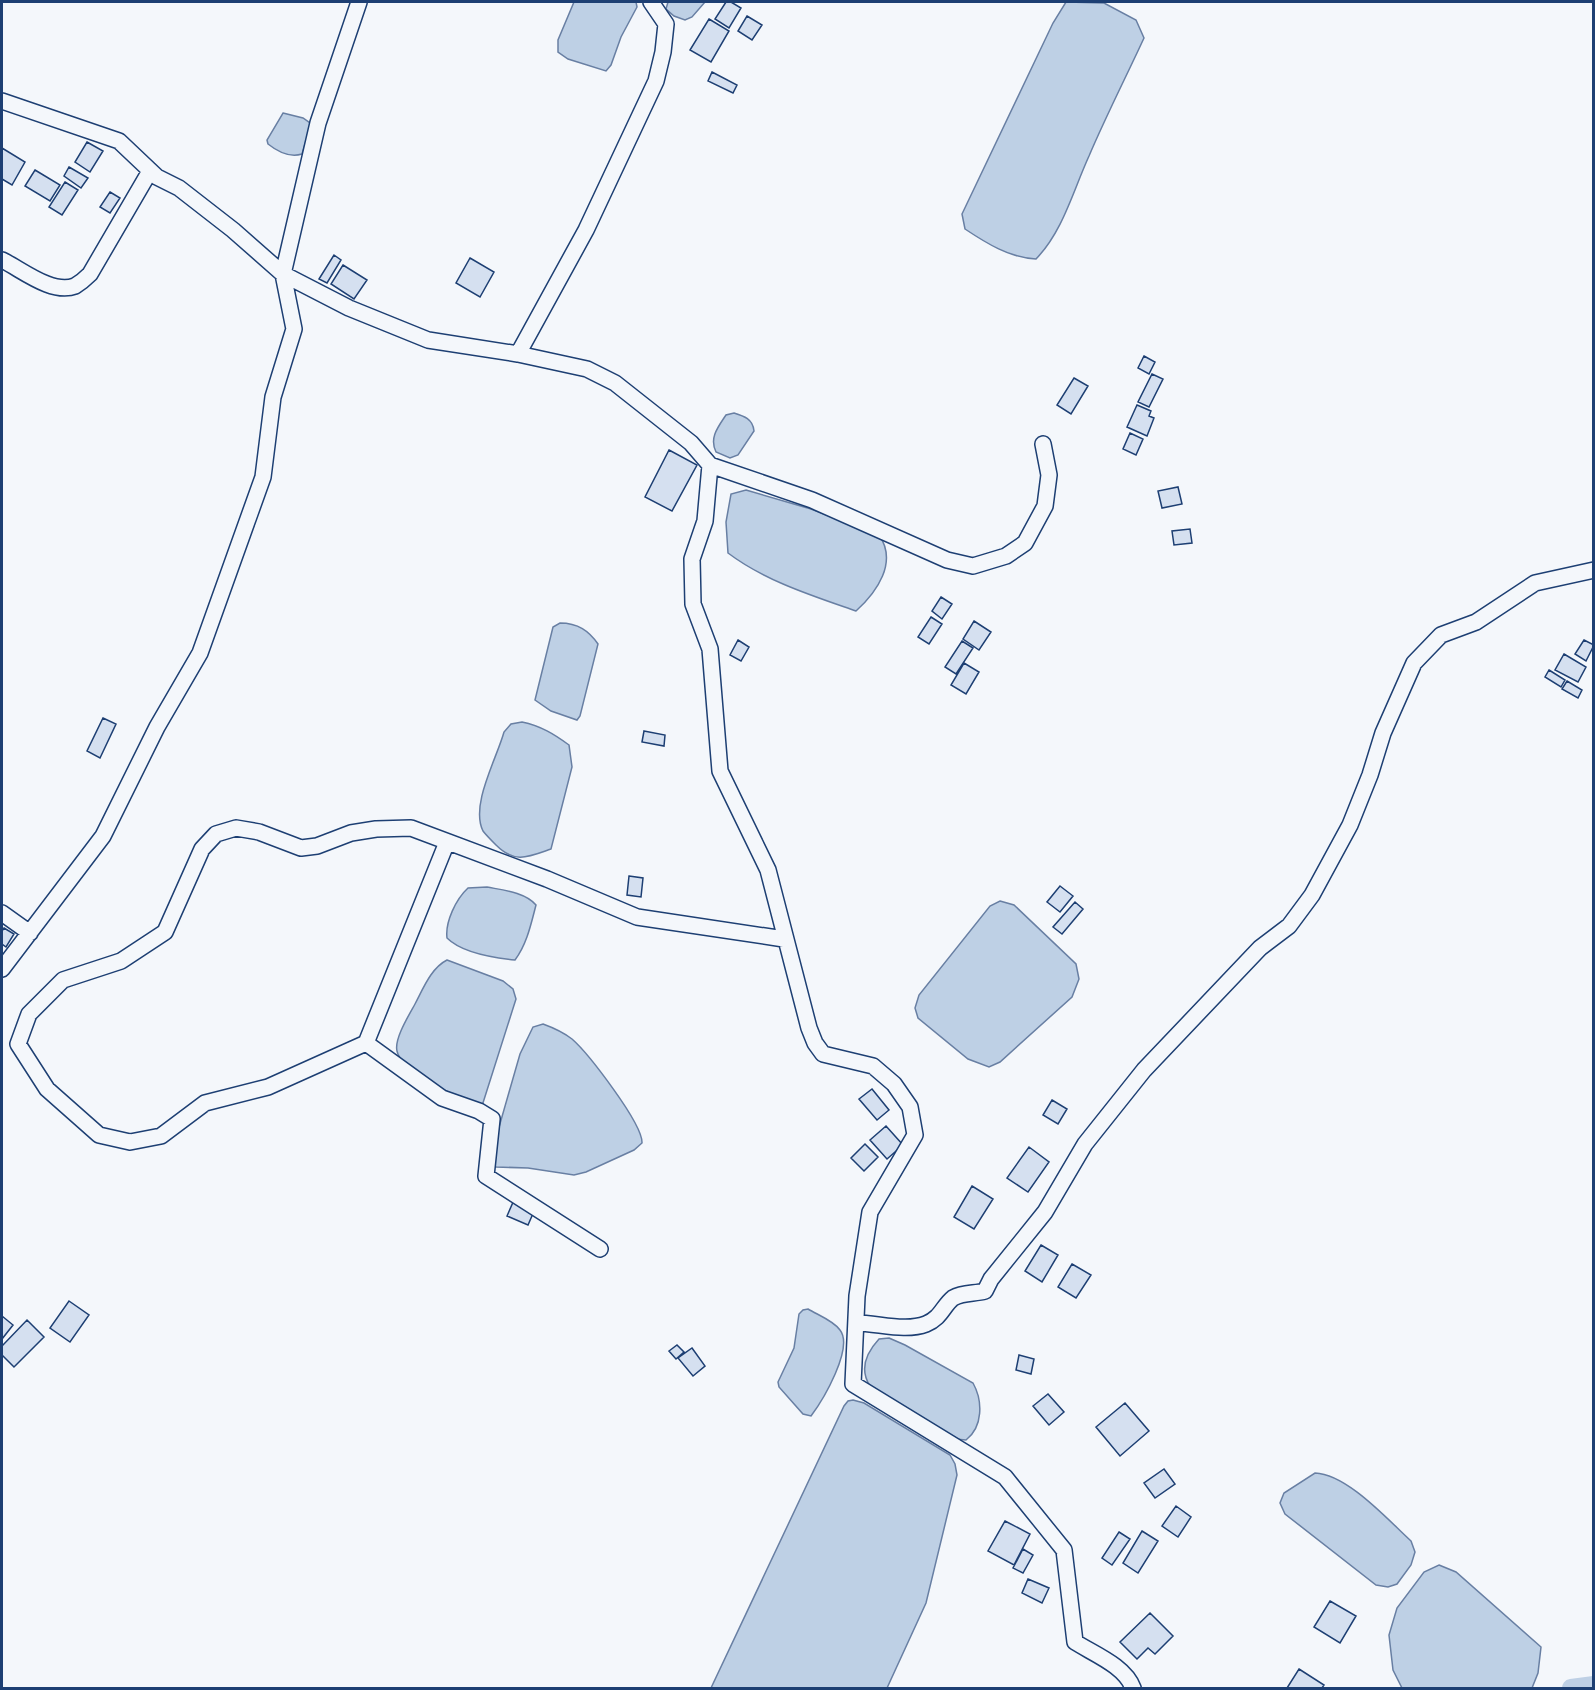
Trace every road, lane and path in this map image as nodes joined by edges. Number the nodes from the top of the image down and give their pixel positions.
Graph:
1 (359, 2) edge
2 (651, 2) edge
3 (2, 101) edge
4 (150, 171) junction
5 (2, 260) edge
6 (283, 273) junction
7 (518, 354) junction
8 (1043, 444) dead end
9 (710, 465) junction
10 (1593, 570) edge
11 (447, 842) junction
12 (2, 914) edge
13 (30, 933) junction
14 (784, 939) junction
15 (2, 969) edge
16 (366, 1043) junction
17 (600, 1249) dead end
18 (856, 1323) junction
19 (1133, 1689) edge

1 - 6 street
2 - 7 street
3 - 4 street
4 - 5 street
4 - 6 street
6 - 7 street
6 - 13 street
7 - 9 street
8 - 9 street
9 - 14 street
10 - 18 street
11 - 14 street
11 - 16 street
11 - 16 street
12 - 13 street
13 - 15 street
14 - 18 street
16 - 17 street
18 - 19 street

